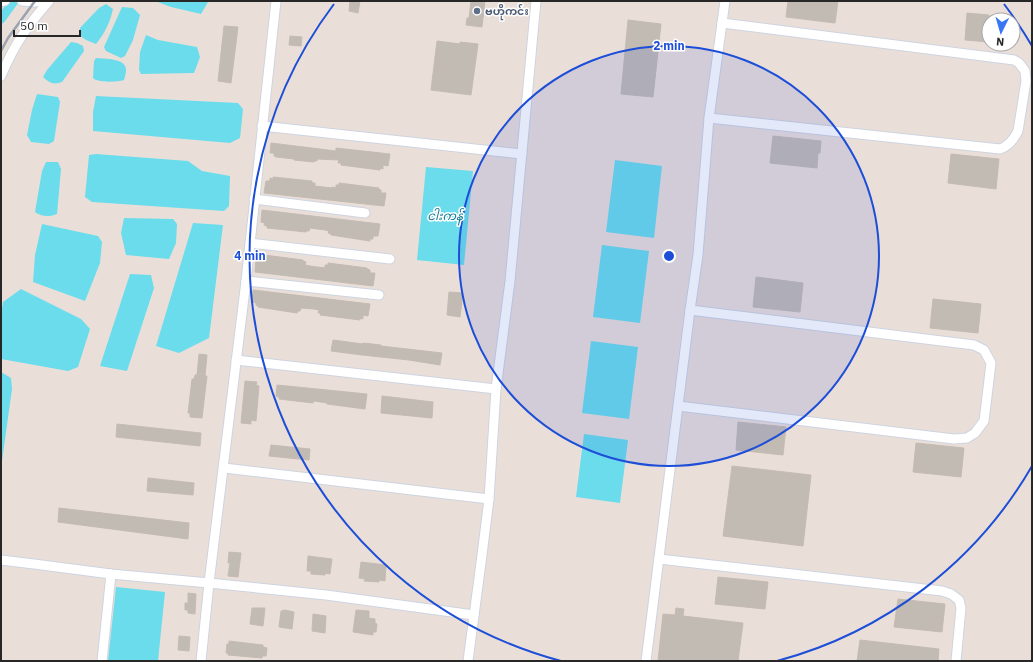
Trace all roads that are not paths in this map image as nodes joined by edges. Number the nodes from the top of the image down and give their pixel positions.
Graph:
1 (5, 1) edge
2 (22, 1) edge
3 (48, 1) edge
4 (276, 1) edge
5 (536, 1) edge
6 (725, 1) edge
7 (1, 2) edge
8 (722, 23) junction
9 (1, 76) edge
10 (709, 118) junction
11 (262, 126) junction
12 (522, 154) junction
13 (254, 199) junction
14 (365, 213) dead end
15 (250, 243) junction
16 (390, 259) dead end
17 (246, 281) junction
18 (379, 295) dead end
19 (690, 310) junction
20 (236, 360) junction
21 (496, 388) junction
22 (678, 406) junction
23 (224, 468) junction
24 (488, 499) junction
25 (659, 559) junction
26 (1, 560) edge
27 (111, 574) junction
28 (209, 583) junction
29 (474, 615) junction
30 (102, 661) edge
31 (201, 661) edge
32 (468, 661) edge
33 (646, 661) edge
34 (956, 661) edge

1 - 7 street
2 - 3 street
3 - 9 street
4 - 11 street
5 - 12 street
6 - 8 street
8 - 10 street
8 - 10 street
10 - 19 street
11 - 12 street
11 - 13 street
12 - 21 street
13 - 14 street
13 - 15 street
15 - 16 street
15 - 17 street
17 - 18 street
17 - 20 street
19 - 22 street
19 - 22 street
20 - 21 street
20 - 23 street
21 - 24 street
22 - 25 street
23 - 24 street
23 - 28 street
24 - 29 street
25 - 33 street
25 - 34 street
26 - 27 street
27 - 28 street
27 - 30 street
28 - 29 street
28 - 31 street
29 - 32 street

